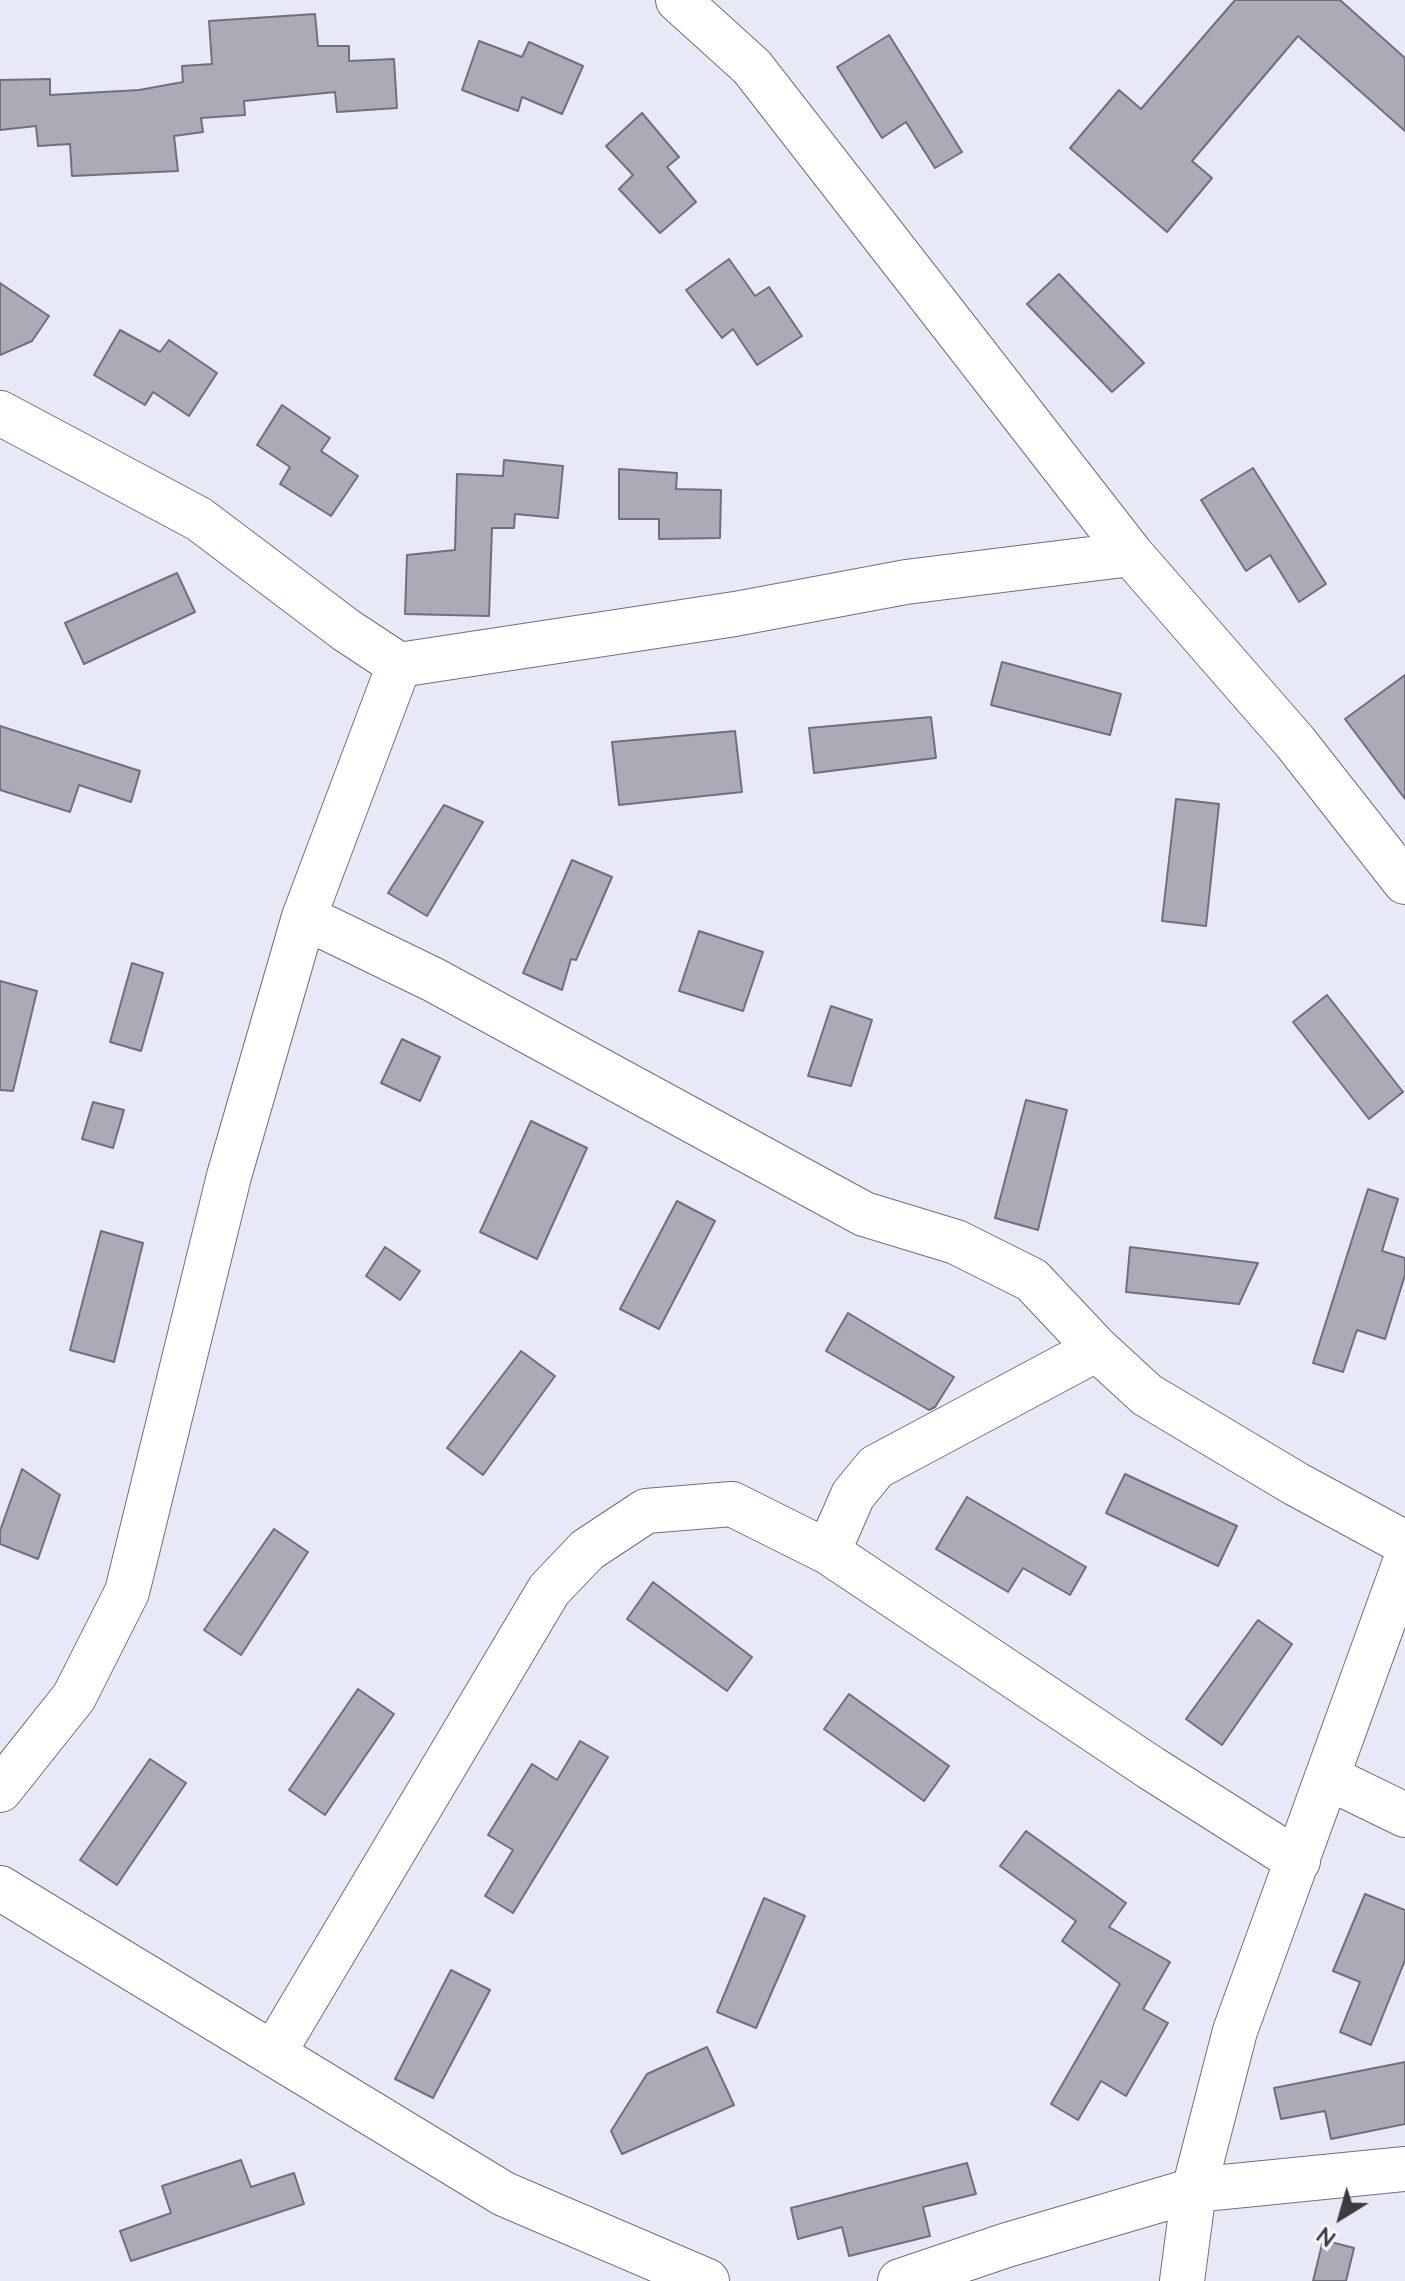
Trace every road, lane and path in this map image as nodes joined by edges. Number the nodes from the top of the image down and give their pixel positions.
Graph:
1 (678, 0) edge
2 (0, 413) edge
3 (1131, 554) junction
4 (399, 665) junction
5 (1405, 882) edge
6 (304, 917) junction
7 (1097, 1349) junction
8 (1405, 1543) edge
9 (828, 1552) junction
10 (1405, 1562) edge
11 (1329, 1778) junction
12 (0, 1790) edge
13 (1405, 1815) edge
14 (1298, 1861) junction
15 (0, 1888) edge
16 (273, 2054) junction
17 (1405, 2169) edge
18 (1194, 2190) junction
19 (707, 2281) edge
20 (900, 2281) edge
21 (1182, 2281) edge

1 - 3 street
2 - 4 street
3 - 4 street
3 - 5 street
4 - 6 street
6 - 7 street
6 - 12 street
7 - 8 street
7 - 9 street
9 - 14 street
9 - 16 street
10 - 11 street
11 - 13 street
11 - 14 street
14 - 18 street
15 - 16 street
16 - 19 street
17 - 18 street
18 - 20 street
18 - 21 street

